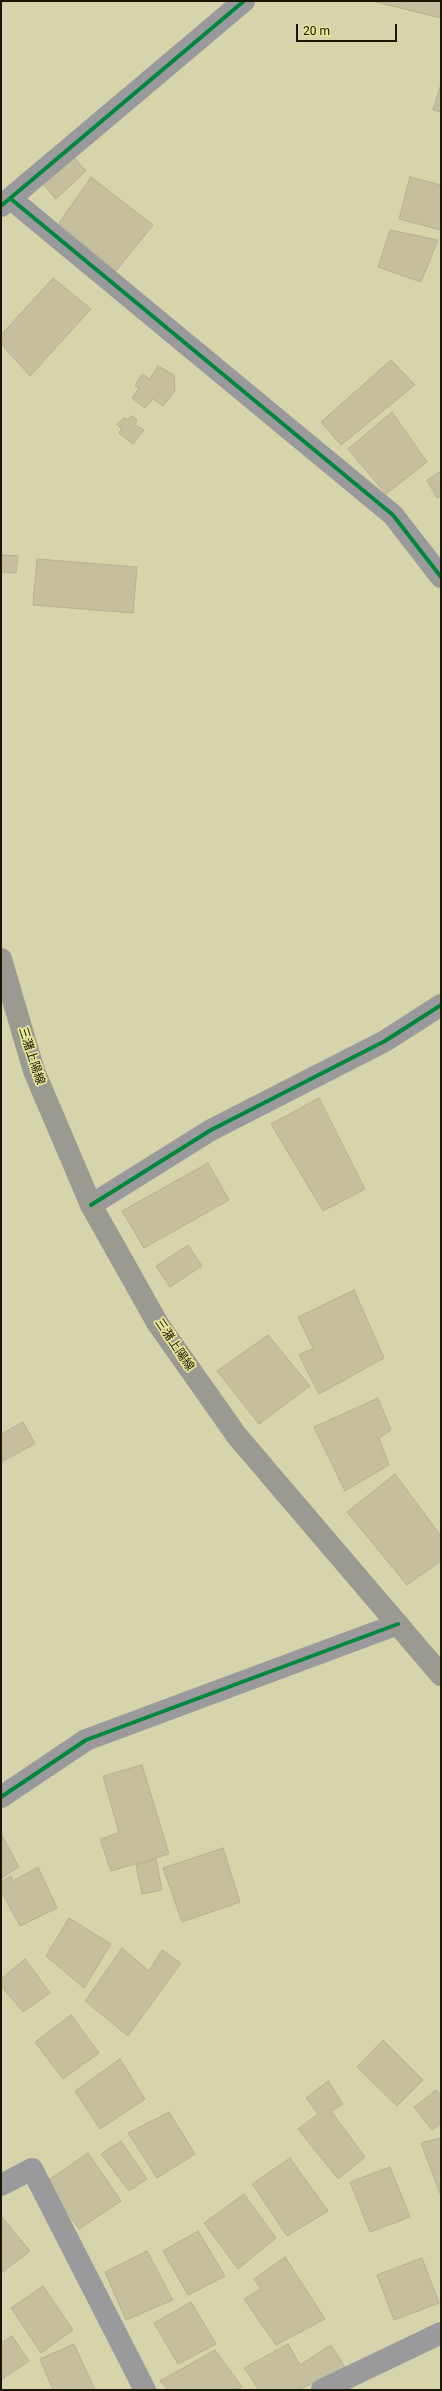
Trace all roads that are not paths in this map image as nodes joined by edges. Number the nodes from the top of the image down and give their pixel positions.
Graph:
1 (244, 1) edge
2 (6, 202) edge
3 (441, 577) edge
4 (1, 959) edge
5 (441, 1005) edge
6 (90, 1205) junction
7 (398, 1624) junction
8 (441, 1675) edge
9 (1, 1797) edge
10 (1, 2185) edge
11 (441, 2333) edge
12 (145, 2390) edge
13 (322, 2390) edge

1 - 2 street
2 - 3 street
4 - 6 main road, 三潴上陽線
5 - 6 street
6 - 7 main road, 三潴上陽線
7 - 8 main road, 三潴上陽線
7 - 9 street
10 - 12 street
11 - 13 street

